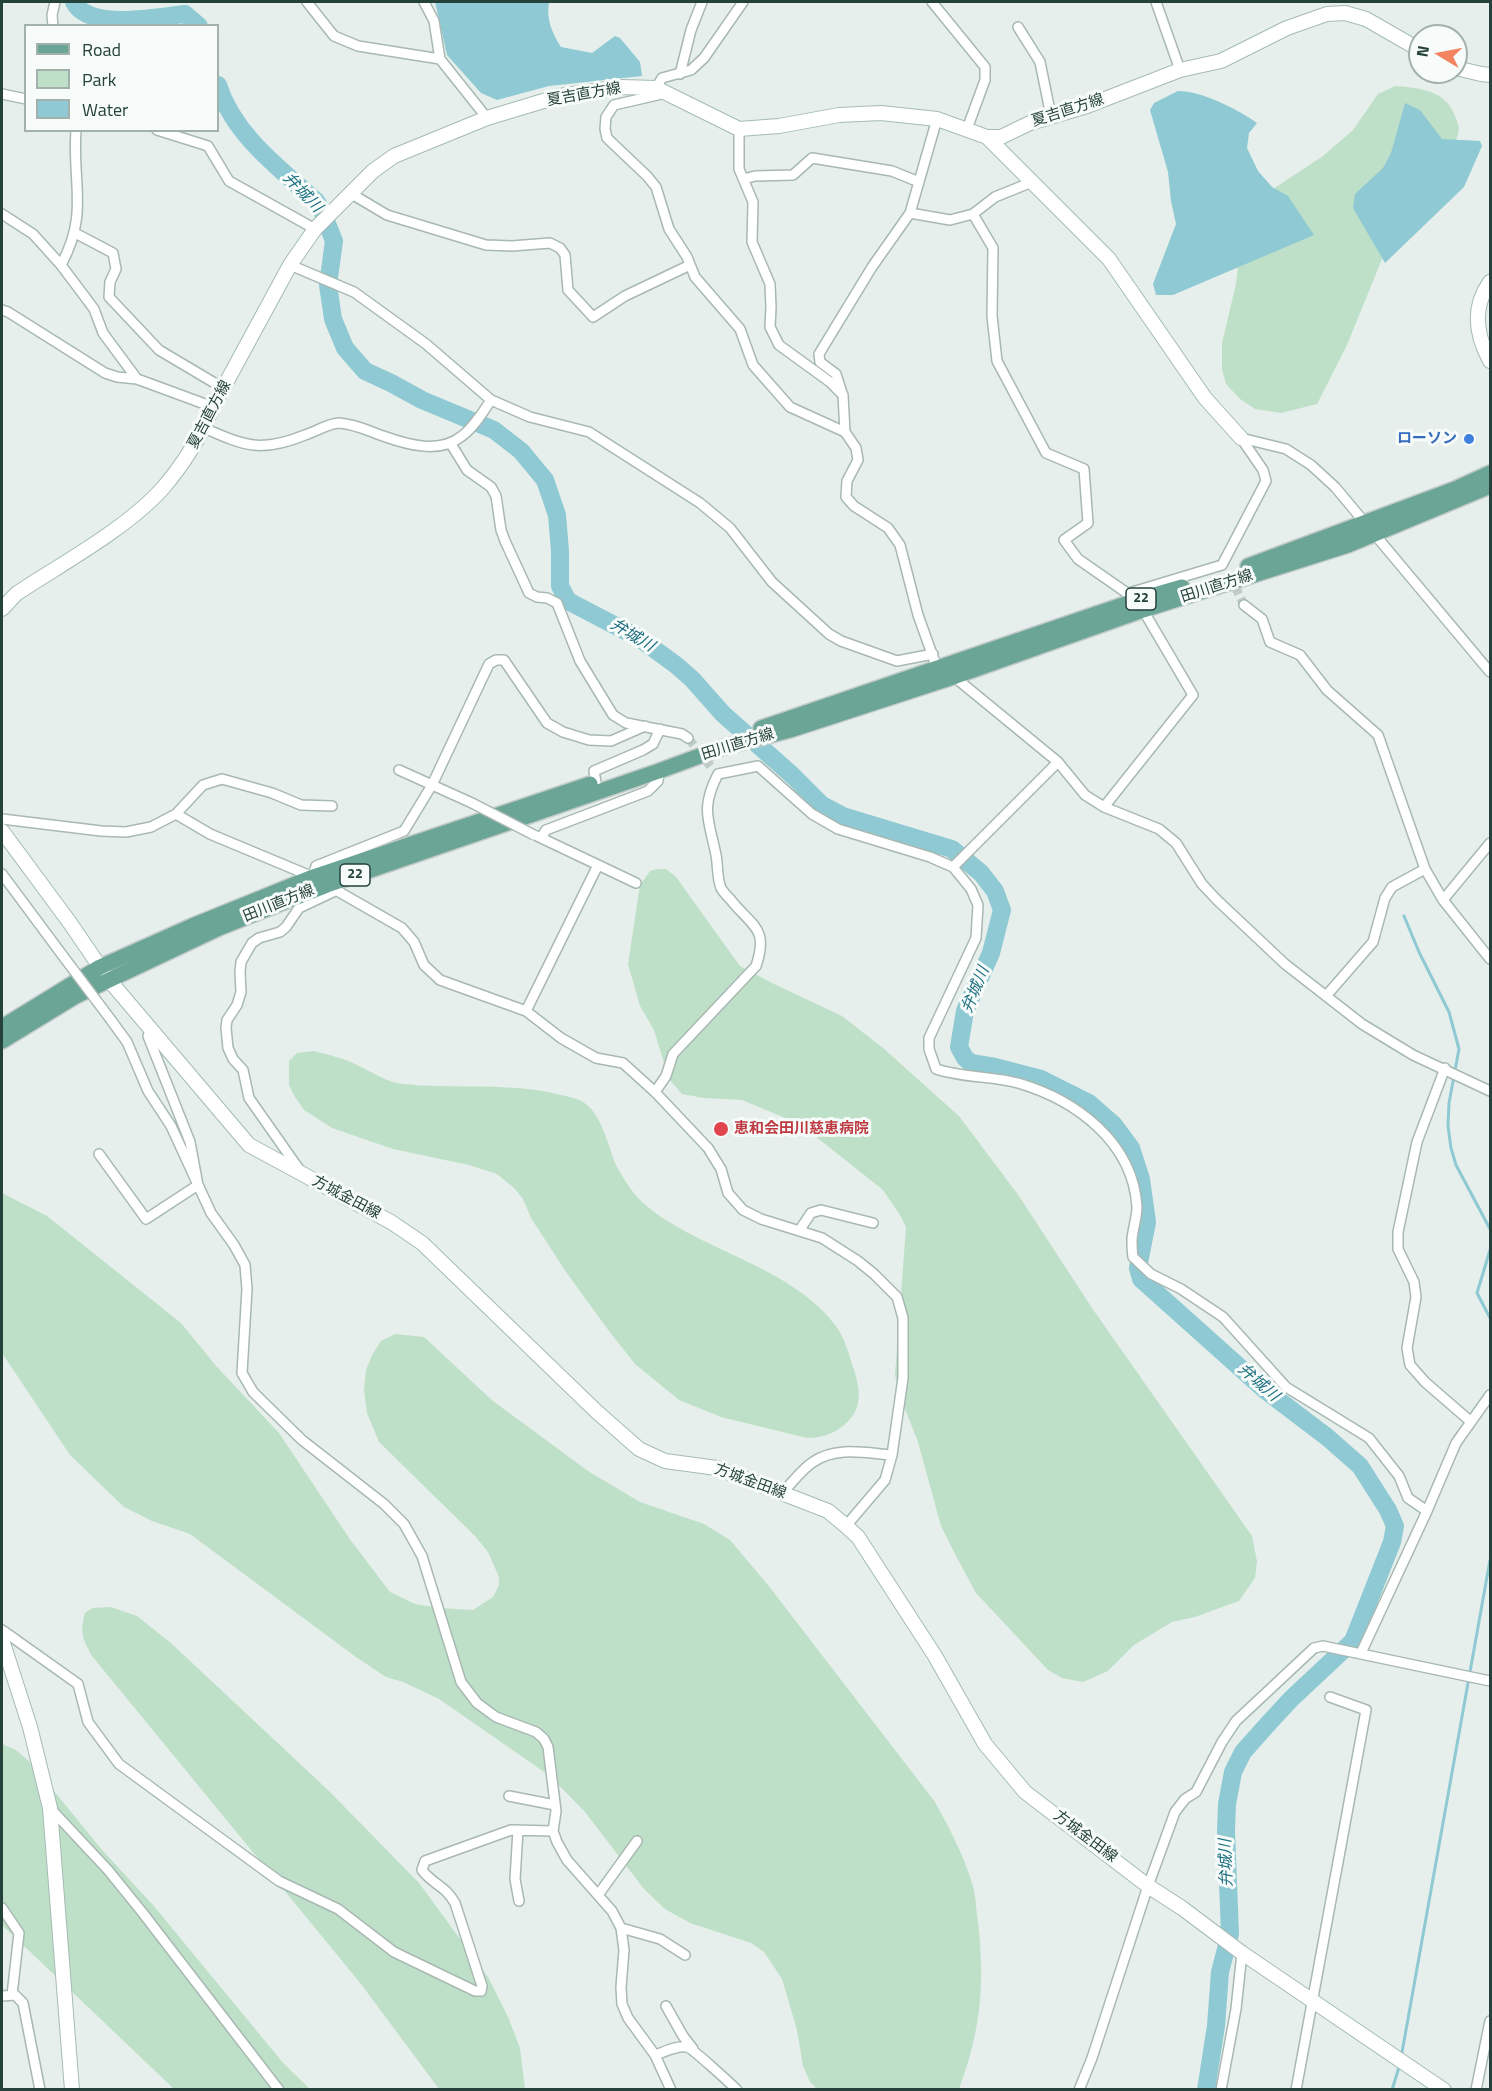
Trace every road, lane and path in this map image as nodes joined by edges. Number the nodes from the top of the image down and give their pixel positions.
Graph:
1 (55, 2) edge
2 (307, 2) edge
3 (424, 2) edge
4 (702, 2) edge
5 (743, 2) edge
6 (932, 2) edge
7 (1156, 2) edge
8 (53, 24) edge
9 (1018, 27) dead end
10 (1408, 43) edge
11 (440, 59) junction
12 (1180, 70) junction
13 (1468, 71) edge
14 (680, 74) junction
15 (1491, 75) edge
16 (661, 91) junction
17 (2, 94) edge
18 (24, 99) edge
19 (1051, 117) junction
20 (487, 118) junction
21 (937, 118) junction
22 (739, 129) junction
23 (967, 129) junction
24 (76, 132) edge
25 (163, 132) edge
26 (987, 137) junction
27 (744, 179) junction
28 (919, 182) junction
29 (1032, 182) junction
30 (350, 193) junction
31 (910, 213) junction
32 (2, 214) edge
33 (973, 214) junction
34 (315, 229) junction
35 (75, 233) junction
36 (690, 265) junction
37 (61, 266) junction
38 (290, 266) junction
39 (1491, 282) edge
40 (2, 310) edge
41 (1491, 361) edge
42 (137, 379) junction
43 (224, 388) junction
44 (843, 395) junction
45 (491, 400) junction
46 (213, 407) junction
47 (204, 428) junction
48 (845, 432) junction
49 (1241, 438) junction
50 (451, 444) junction
51 (1491, 473) edge
52 (1491, 486) edge
53 (1371, 529) junction
54 (1226, 569) junction
55 (1136, 601) junction
56 (1244, 605) tunnel mouth
57 (2, 609) edge
58 (935, 661) junction
59 (1491, 672) edge
60 (956, 676) junction
61 (789, 724) junction
62 (645, 726) junction
63 (660, 729) junction
64 (688, 738) tunnel mouth
65 (724, 744) junction
66 (1058, 762) junction
67 (399, 770) dead end
68 (659, 771) junction
69 (596, 782) junction
70 (432, 785) junction
71 (332, 806) dead end
72 (1104, 807) junction
73 (176, 814) junction
74 (2, 819) edge
75 (3, 835) edge
76 (538, 837) junction
77 (1491, 843) edge
78 (598, 865) junction
79 (954, 865) junction
80 (1425, 869) junction
81 (2, 874) edge
82 (313, 877) junction
83 (636, 883) dead end
84 (332, 887) junction
85 (1443, 900) junction
86 (1491, 959) edge
87 (100, 967) junction
88 (109, 980) junction
89 (1326, 996) junction
90 (526, 1011) junction
91 (2, 1027) edge
92 (151, 1029) junction
93 (2, 1041) edge
94 (1445, 1068) junction
95 (1491, 1091) edge
96 (655, 1092) junction
97 (99, 1154) dead end
98 (302, 1174) junction
99 (198, 1185) junction
100 (873, 1223) dead end
101 (799, 1231) junction
102 (1491, 1395) edge
103 (1470, 1421) junction
104 (892, 1455) junction
105 (782, 1493) junction
106 (1427, 1511) junction
107 (846, 1526) junction
108 (2, 1630) edge
109 (2, 1640) edge
110 (1361, 1653) junction
111 (1491, 1681) edge
112 (1330, 1697) dead end
113 (509, 1796) dead end
114 (555, 1805) junction
115 (50, 1808) junction
116 (518, 1830) junction
117 (553, 1832) junction
118 (637, 1841) dead end
119 (1148, 1886) junction
120 (598, 1895) junction
121 (519, 1900) dead end
122 (2, 1908) edge
123 (621, 1928) junction
124 (1242, 1953) junction
125 (685, 1955) dead end
126 (12, 1995) junction
127 (2, 1996) edge
128 (1312, 1999) junction
129 (666, 2006) dead end
130 (1491, 2021) edge
131 (693, 2049) junction
132 (655, 2055) junction
133 (40, 2090) edge
134 (72, 2090) edge
135 (279, 2090) edge
136 (671, 2090) edge
137 (737, 2090) edge
138 (1080, 2090) edge
139 (1221, 2090) edge
140 (1296, 2090) edge
141 (1444, 2090) edge
142 (1476, 2090) edge

1 - 8 street
2 - 11 street
3 - 11 street
4 - 14 street
5 - 14 street
6 - 23 street
7 - 12 street
9 - 19 street
10 - 12 main road, 夏吉直方線
11 - 20 street
12 - 19 main road, 夏吉直方線
13 - 15 main road
14 - 16 street
16 - 20 main road, 夏吉直方線
16 - 22 main road, 夏吉直方線
16 - 36 street
17 - 18 street
19 - 26 main road, 夏吉直方線
20 - 30 main road, 夏吉直方線
21 - 22 main road
21 - 23 main road
21 - 28 street
22 - 27 street
23 - 26 main road
24 - 35 street
25 - 34 street
26 - 29 main road
27 - 28 street
27 - 44 street
28 - 31 street
29 - 33 street
29 - 49 main road
30 - 34 main road, 夏吉直方線
30 - 36 street
31 - 33 street
31 - 44 street
32 - 37 street
33 - 55 street
34 - 38 main road, 夏吉直方線
35 - 37 street
35 - 43 street
36 - 48 street
37 - 42 street
38 - 43 main road, 夏吉直方線
38 - 45 street
39 - 41 main road
40 - 42 street
42 - 46 street
43 - 46 main road, 夏吉直方線
44 - 48 street
45 - 50 street
45 - 58 street
46 - 47 main road, 夏吉直方線
47 - 50 street
47 - 57 main road, 夏吉直方線
48 - 58 street
49 - 53 street
49 - 54 street
50 - 62 street
51 - 53 main road, 田川直方線 / 22
52 - 53 main road, 田川直方線 / 22
53 - 54 main road, 田川直方線 / 22
53 - 55 main road, 田川直方線 / 22
53 - 59 street
54 - 55 main road, 田川直方線 / 22
55 - 58 main road, 田川直方線 / 22
55 - 60 main road, 田川直方線 / 22
55 - 72 street
56 - 80 street
58 - 60 street
58 - 61 main road, 田川直方線 / 22
60 - 61 main road, 田川直方線 / 22
60 - 66 street
61 - 65 main road, 田川直方線 / 22
62 - 63 street
62 - 70 street
63 - 64 street
63 - 69 street
65 - 68 main road, 田川直方線 / 22
65 - 69 main road, 田川直方線 / 22
66 - 72 street
66 - 79 street
67 - 70 street
68 - 76 street
68 - 84 main road, 田川直方線 / 22
69 - 82 main road, 田川直方線 / 22
70 - 76 street, bridge
70 - 82 street
71 - 73 street
72 - 89 street
73 - 74 street
73 - 82 street
75 - 87 main road, 方城金田線
76 - 78 street
77 - 85 street
78 - 83 street
78 - 90 street
79 - 96 street
79 - 106 street
80 - 85 street
80 - 89 street
81 - 99 street, bridge
82 - 84 street
82 - 87 main road, 田川直方線 / 22
84 - 88 main road, 田川直方線 / 22
84 - 90 street
84 - 98 street
85 - 86 street
87 - 88 main road, 方城金田線
87 - 91 main road, 田川直方線 / 22
88 - 92 main road, 方城金田線
88 - 93 main road, 田川直方線 / 22
89 - 94 street
90 - 96 street
92 - 98 main road, 方城金田線
92 - 99 street
94 - 95 street
94 - 103 street
96 - 101 street
97 - 99 street
98 - 105 main road, 方城金田線
99 - 114 street
100 - 101 street
101 - 104 street
102 - 103 street
103 - 106 street
104 - 105 street
104 - 107 street
105 - 107 main road, 方城金田線
106 - 110 street
107 - 119 main road, 方城金田線
108 - 116 street
109 - 115 main road
110 - 111 street
110 - 119 street
112 - 128 street
113 - 114 street
114 - 117 street
115 - 134 main road
115 - 135 street
116 - 117 street
116 - 121 street
117 - 120 street
118 - 120 street
119 - 124 main road, 方城金田線
119 - 138 street
120 - 123 street
122 - 126 street
123 - 125 street
123 - 132 street
124 - 128 main road, 方城金田線
124 - 139 street
126 - 127 street
126 - 133 street
128 - 140 street
128 - 141 main road, 方城金田線
129 - 131 street
130 - 142 street
131 - 132 street
131 - 137 street
132 - 136 street

